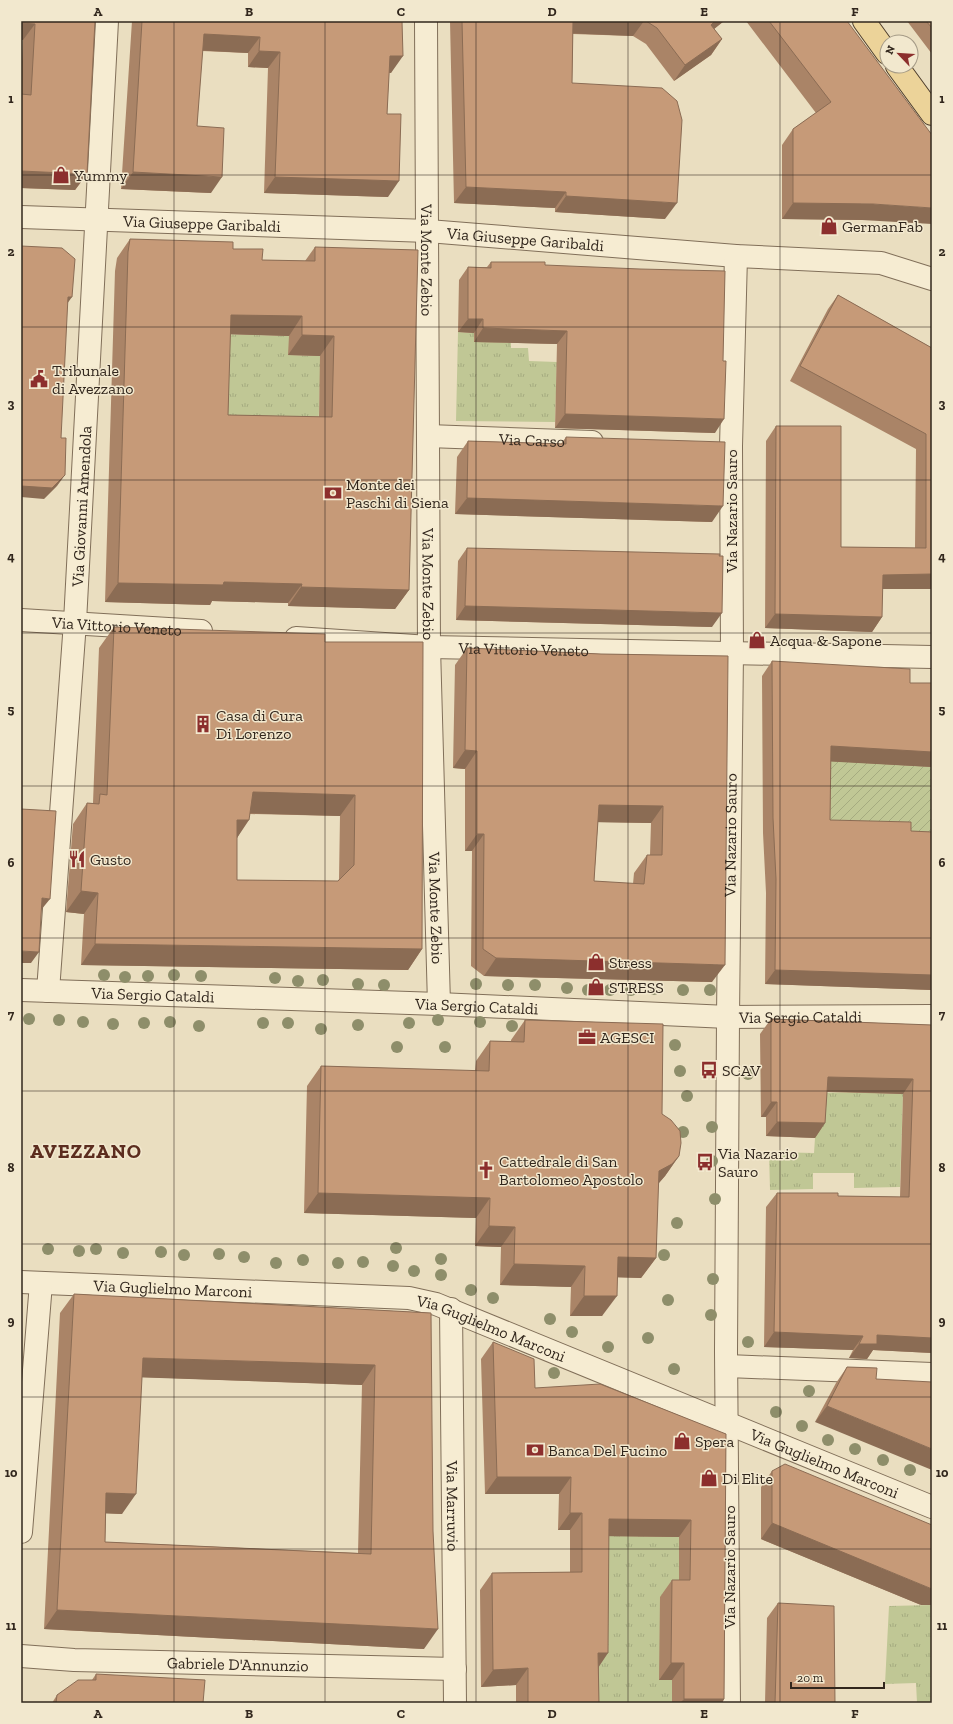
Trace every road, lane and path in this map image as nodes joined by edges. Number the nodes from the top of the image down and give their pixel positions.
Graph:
1 (107, 21) edge
2 (426, 21) edge
3 (864, 21) edge
4 (879, 42) edge
5 (903, 74) edge
6 (932, 114) edge
7 (21, 217) edge
8 (96, 220) junction
9 (428, 232) junction
10 (736, 256) junction
11 (932, 279) edge
12 (428, 436) junction
13 (612, 442) edge
14 (707, 446) edge
15 (731, 446) junction
16 (21, 620) edge
17 (75, 622) junction
18 (223, 633) edge
19 (278, 636) edge
20 (428, 647) junction
21 (732, 652) junction
22 (932, 657) edge
23 (21, 990) edge
24 (48, 991) junction
25 (439, 1004) junction
26 (932, 1016) edge
27 (728, 1017) junction
28 (31, 1282) edge
29 (451, 1309) junction
30 (726, 1366) junction
31 (932, 1374) edge
32 (728, 1424) junction
33 (932, 1507) edge
34 (21, 1532) edge
35 (21, 1656) edge
36 (455, 1669) junction
37 (455, 1703) edge
38 (729, 1703) edge

1 - 8 street, Via Giovanni Amendola
2 - 9 street, Via Monte Zebio
3 - 4 main road
5 - 6 main road
7 - 8 street, Via Giuseppe Garibaldi
8 - 9 street, Via Giuseppe Garibaldi
8 - 17 street, Via Giovanni Amendola
9 - 10 street, Via Giuseppe Garibaldi
9 - 12 street, Via Monte Zebio
10 - 11 street, Via Giuseppe Garibaldi
10 - 15 street, Via Nazario Sauro
12 - 13 street, Via Carso
12 - 20 street, Via Monte Zebio
14 - 15 street
15 - 21 street, Via Nazario Sauro
16 - 17 street, Via Vittorio Veneto
17 - 18 street, Via Vittorio Veneto
17 - 24 street, Via Giovanni Amendola
19 - 20 street, Via Vittorio Veneto
20 - 21 street, Via Vittorio Veneto
20 - 25 street, Via Monte Zebio
21 - 22 street, Via Vittorio Veneto
21 - 27 street, Via Nazario Sauro
23 - 24 street, Via Sergio Cataldi
24 - 25 street, Via Sergio Cataldi
25 - 27 street, Via Sergio Cataldi
26 - 27 street, Via Sergio Cataldi
27 - 30 street, Via Nazario Sauro
28 - 29 street, Via Guglielmo Marconi
28 - 34 street
29 - 32 street, Via Guglielmo Marconi
29 - 36 street, Via Marruvio
30 - 31 street
30 - 32 street, Via Nazario Sauro
32 - 33 street, Via Guglielmo Marconi
32 - 38 street, Via Nazario Sauro
35 - 36 street, Gabriele D'Annunzio
36 - 37 street, Via Marruvio

